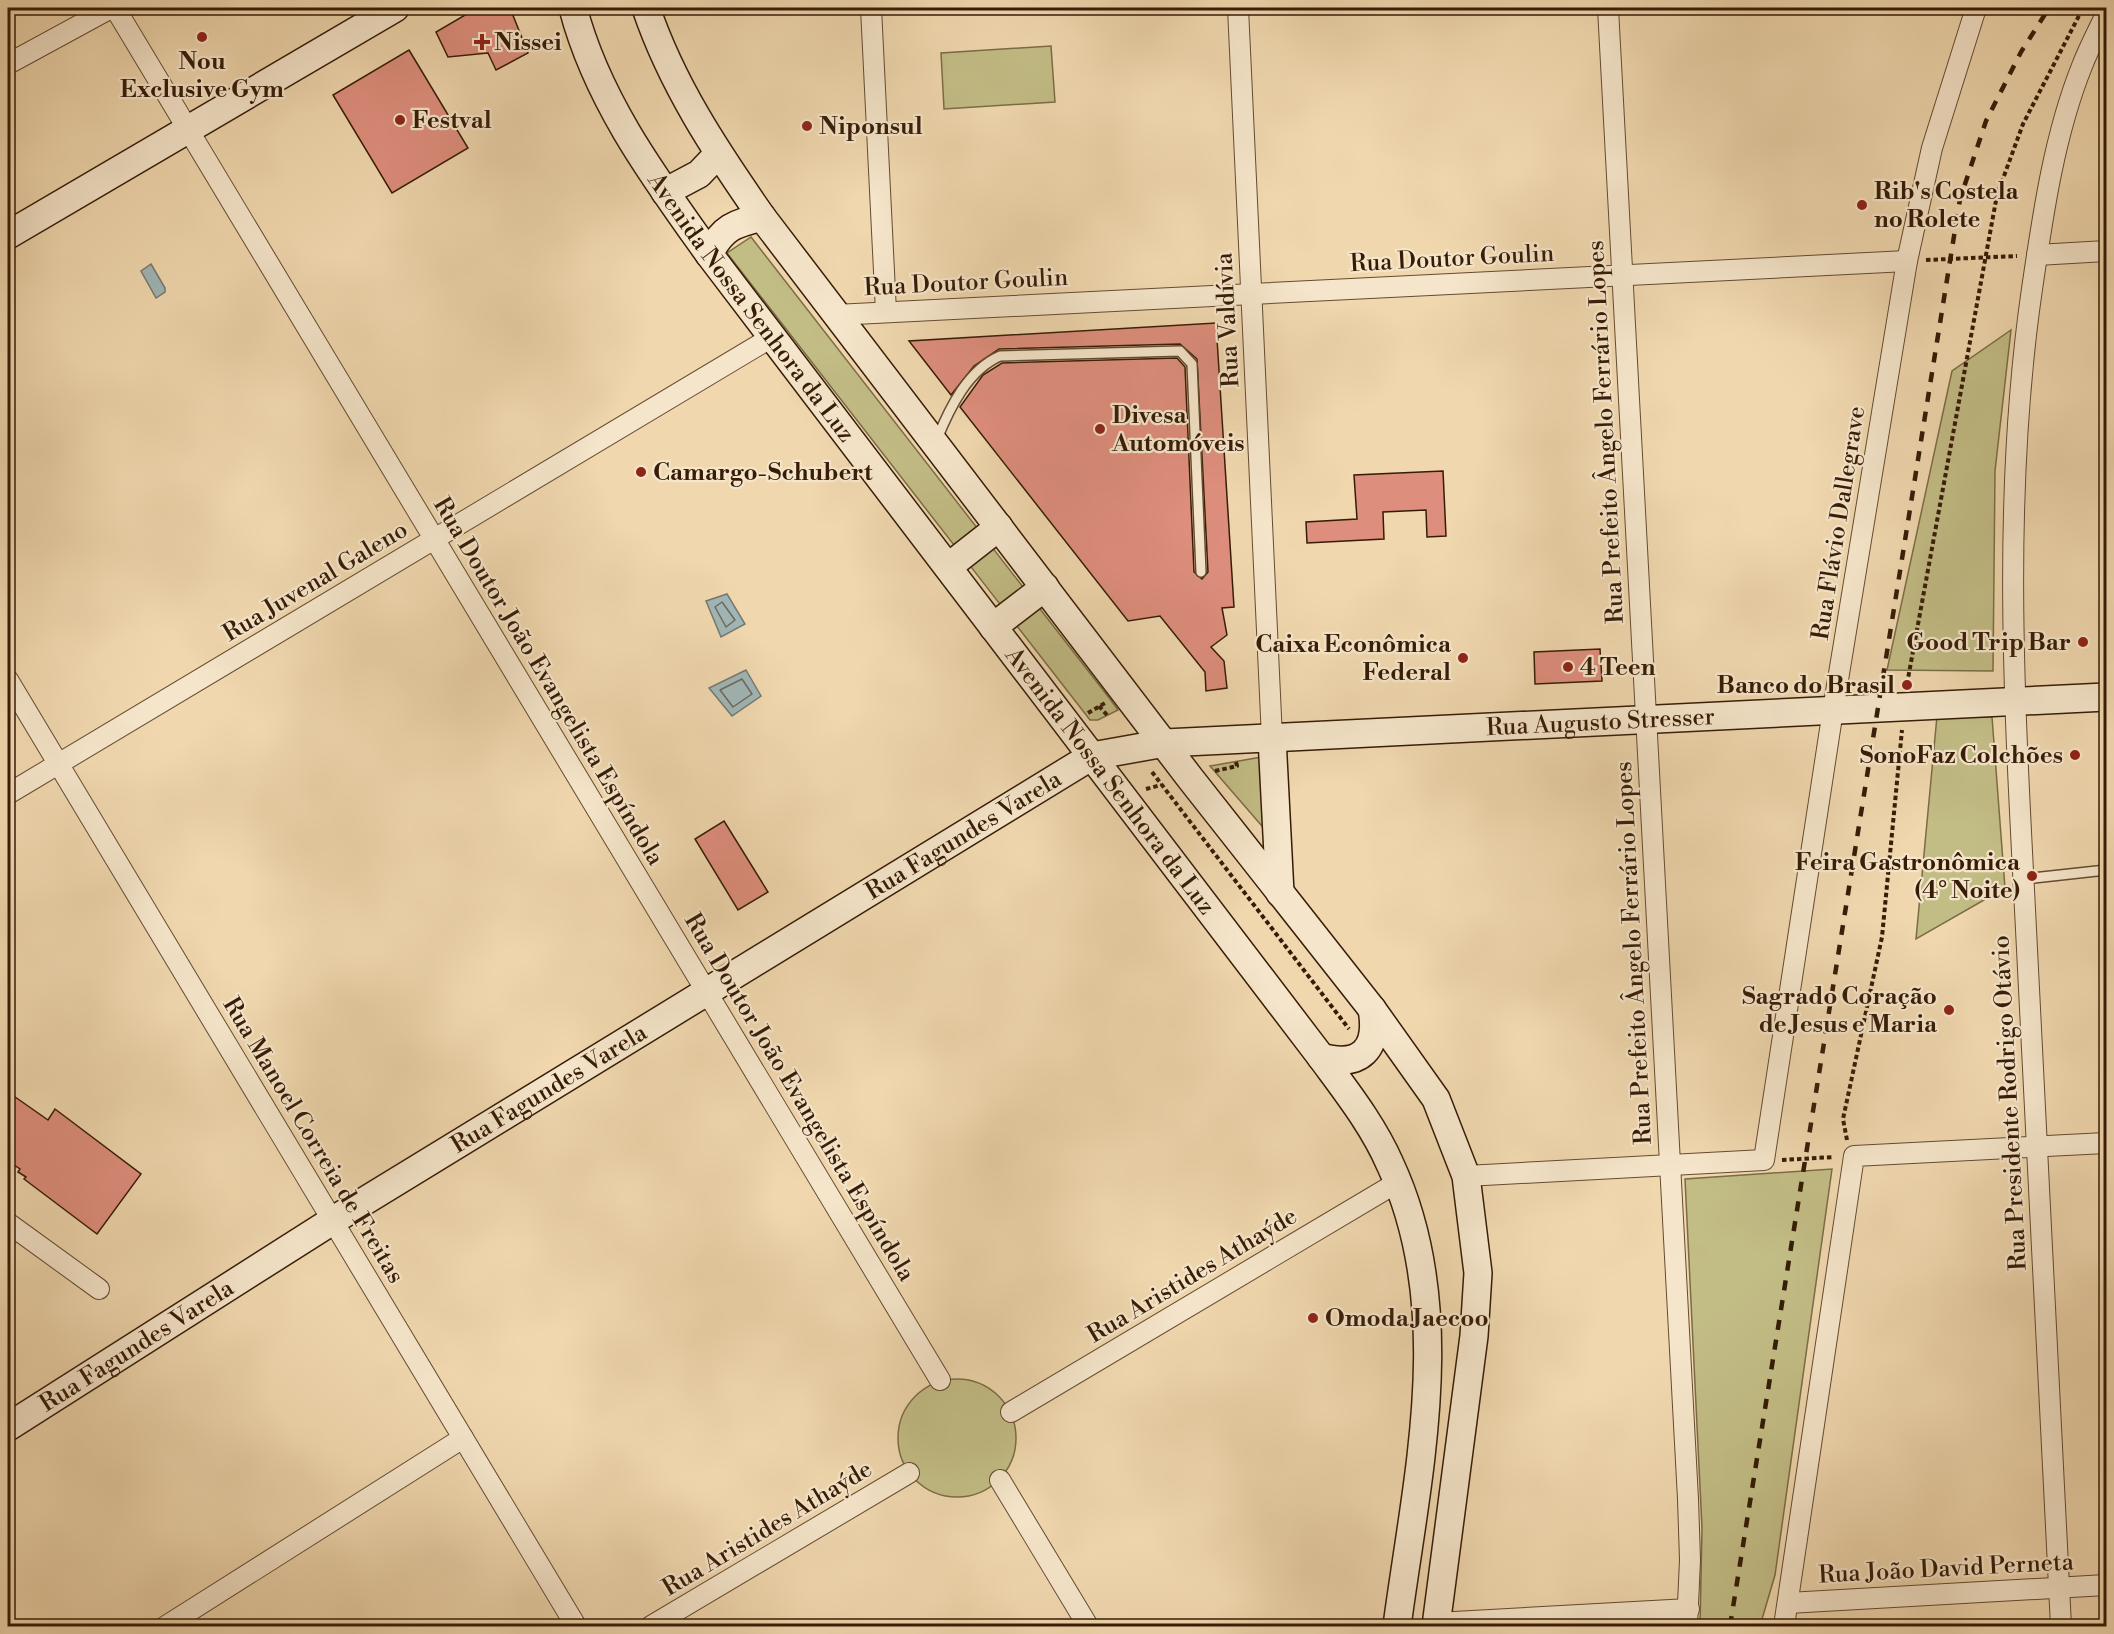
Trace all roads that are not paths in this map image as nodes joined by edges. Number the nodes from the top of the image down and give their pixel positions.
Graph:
1 (113, 8) edge
2 (395, 8) edge
3 (573, 8) edge
4 (646, 8) edge
5 (870, 8) edge
6 (1238, 8) edge
7 (1608, 8) edge
8 (1976, 8) edge
9 (2106, 14) edge
10 (8, 64) edge
11 (188, 129) junction
12 (718, 154) junction
13 (665, 192) junction
14 (762, 217) junction
15 (8, 235) edge
16 (2106, 251) edge
17 (709, 254) junction
18 (2037, 255) junction
19 (1907, 261) junction
20 (1622, 275) junction
21 (1251, 294) junction
22 (886, 312) junction
23 (835, 315) junction
24 (772, 337) junction
25 (935, 444) junction
26 (999, 527) junction
27 (434, 539) junction
28 (948, 567) junction
29 (1201, 572) dead end
30 (1045, 587) junction
31 (993, 627) junction
32 (8, 680) edge
33 (2106, 697) edge
34 (2015, 702) junction
35 (1833, 710) junction
36 (1646, 720) junction
37 (1272, 738) junction
38 (1165, 743) junction
39 (1092, 756) junction
40 (58, 764) junction
41 (8, 794) edge
42 (2106, 870) edge
43 (2024, 879) junction
44 (1280, 893) junction
45 (707, 992) junction
46 (1372, 1009) junction
47 (1321, 1057) junction
48 (2106, 1143) edge
49 (2037, 1146) junction
50 (1671, 1165) junction
51 (1466, 1176) junction
52 (1398, 1182) junction
53 (332, 1221) junction
54 (8, 1223) edge
55 (99, 1289) dead end
56 (940, 1380) dead end
57 (1011, 1412) dead end
58 (8, 1427) edge
59 (463, 1438) junction
60 (909, 1473) dead end
61 (1000, 1480) dead end
62 (2106, 1585) edge
63 (2059, 1587) junction
64 (1788, 1603) junction
65 (1688, 1618) edge
66 (1491, 1623) edge
67 (1436, 1625) edge
68 (166, 1626) edge
69 (576, 1626) edge
70 (651, 1626) edge
71 (1088, 1626) edge
72 (1397, 1626) edge
73 (1784, 1626) edge
74 (2061, 1626) edge

1 - 10 street
1 - 11 street, Rua Doutor João Evangelista Espíndola
2 - 11 main road
3 - 13 main road, Avenida Nossa Senhora da Luz
4 - 12 main road
5 - 22 street
6 - 21 street, Rua Valdívia
7 - 20 street, Rua Prefeito Ângelo Ferrário Lopes
8 - 19 street, Rua Flávio Dallegrave
9 - 18 street, Rua Presidente Rodrigo Otávio
11 - 15 main road
11 - 27 street, Rua Doutor João Evangelista Espíndola
12 - 13 main road
12 - 14 main road
13 - 17 main road, Avenida Nossa Senhora da Luz
14 - 17 main road
14 - 23 main road
16 - 18 street
17 - 24 main road, Avenida Nossa Senhora da Luz
18 - 34 street, Rua Presidente Rodrigo Otávio
19 - 20 street, Rua Doutor Goulin
19 - 35 street, Rua Flávio Dallegrave
20 - 21 street, Rua Doutor Goulin
20 - 36 street, Rua Prefeito Ângelo Ferrário Lopes
21 - 22 street, Rua Doutor Goulin
21 - 37 street, Rua Valdívia
22 - 23 street, Rua Doutor Goulin
23 - 25 main road
24 - 27 street, Rua Juvenal Galeno
24 - 28 main road, Avenida Nossa Senhora da Luz
25 - 26 main road
25 - 29 lane
26 - 28 main road
26 - 30 main road
27 - 40 street, Rua Juvenal Galeno
27 - 45 street, Rua Doutor João Evangelista Espíndola
28 - 31 main road, Avenida Nossa Senhora da Luz
30 - 31 main road
30 - 38 main road
31 - 39 main road, Avenida Nossa Senhora da Luz
32 - 40 street, Rua Manoel Correia de Freitas
33 - 34 main road, Rua Augusto Stresser
34 - 35 main road, Rua Augusto Stresser
34 - 43 street, Rua Presidente Rodrigo Otávio
35 - 36 main road, Rua Augusto Stresser
35 - 50 street, Rua Flávio Dallegrave
36 - 37 main road, Rua Augusto Stresser
36 - 50 street, Rua Prefeito Ângelo Ferrário Lopes
37 - 38 main road, Rua Augusto Stresser
37 - 44 main road
38 - 39 main road, Rua Augusto Stresser
38 - 44 main road
39 - 45 main road, Rua Fagundes Varela
39 - 47 main road, Avenida Nossa Senhora da Luz
40 - 41 street, Rua Juvenal Galeno
40 - 53 street, Rua Manoel Correia de Freitas
42 - 43 lane
43 - 49 street, Rua Presidente Rodrigo Otávio
44 - 46 main road
45 - 53 main road, Rua Fagundes Varela
45 - 56 street, Rua Doutor João Evangelista Espíndola
46 - 47 main road
46 - 51 main road
47 - 52 main road, Avenida Nossa Senhora da Luz
48 - 49 street
49 - 63 street, Rua Presidente Rodrigo Otávio
49 - 64 street
50 - 51 street
50 - 65 street, Rua Prefeito Ângelo Ferrário Lopes
51 - 67 main road
52 - 57 street, Rua Aristides Athaýde
52 - 72 main road, Avenida Nossa Senhora da Luz
53 - 58 main road, Rua Fagundes Varela
53 - 59 street, Rua Manoel Correia de Freitas
54 - 55 street
59 - 68 street
59 - 69 street, Rua Manoel Correia de Freitas
60 - 70 street, Rua Aristides Athaýde
61 - 71 street
62 - 63 street, Rua João David Perneta
63 - 64 street, Rua João David Perneta
63 - 74 street, Rua Presidente Rodrigo Otávio
64 - 73 street
65 - 66 street
66 - 67 street

